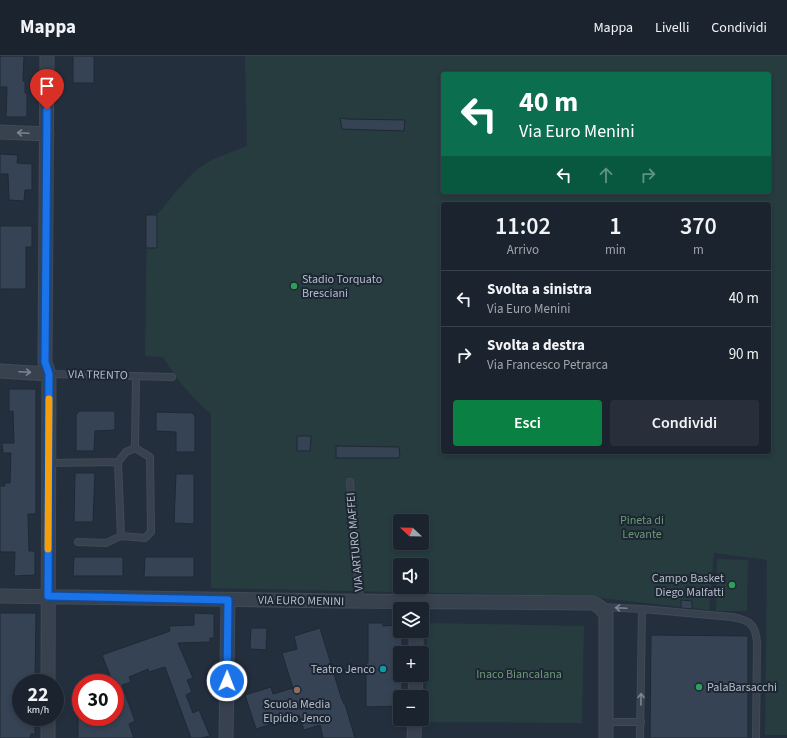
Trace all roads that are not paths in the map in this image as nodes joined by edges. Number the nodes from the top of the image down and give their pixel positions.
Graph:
1 (47, 56) edge
2 (0, 132) edge
3 (47, 134) junction
4 (0, 371) edge
5 (49, 374) junction
6 (136, 376) junction
7 (172, 377) dead end
8 (135, 448) junction
9 (118, 462) junction
10 (48, 463) junction
11 (350, 482) dead end
12 (121, 536) junction
13 (78, 542) dead end
14 (0, 596) edge
15 (48, 596) junction
16 (228, 600) junction
17 (360, 601) junction
18 (393, 603) edge
19 (429, 605) edge
20 (600, 607) junction
21 (642, 609) junction
22 (48, 674) edge
23 (606, 722) junction
24 (641, 722) junction
25 (48, 726) edge
26 (415, 726) edge
27 (48, 738) edge
28 (226, 738) edge
29 (414, 738) edge
30 (606, 738) edge
31 (640, 738) edge
32 (756, 738) edge

1 - 3 street
3 -> 2 street
3 - 5 street
4 -> 5 street, VIA TRENTO
5 - 6 lane, VIA TRENTO
5 - 10 street
6 - 7 lane, VIA TRENTO
6 - 8 lane
8 - 9 lane
8 - 12 lane
9 - 10 lane
9 - 12 lane
10 - 15 street
11 - 17 lane, VIA ARTURO MAFFEI
12 - 13 lane
14 - 15 street, VIA EURO MENINI
15 - 16 street, VIA EURO MENINI
15 - 22 street
16 - 17 street, VIA EURO MENINI
16 - 28 street
17 - 18 street, VIA EURO MENINI
19 - 20 street, VIA EURO MENINI
21 -> 20 lane
20 - 23 street
24 -> 21 lane
21 - 32 lane
23 - 24 lane
23 - 30 street
24 - 31 lane
25 - 27 street
26 - 29 street

